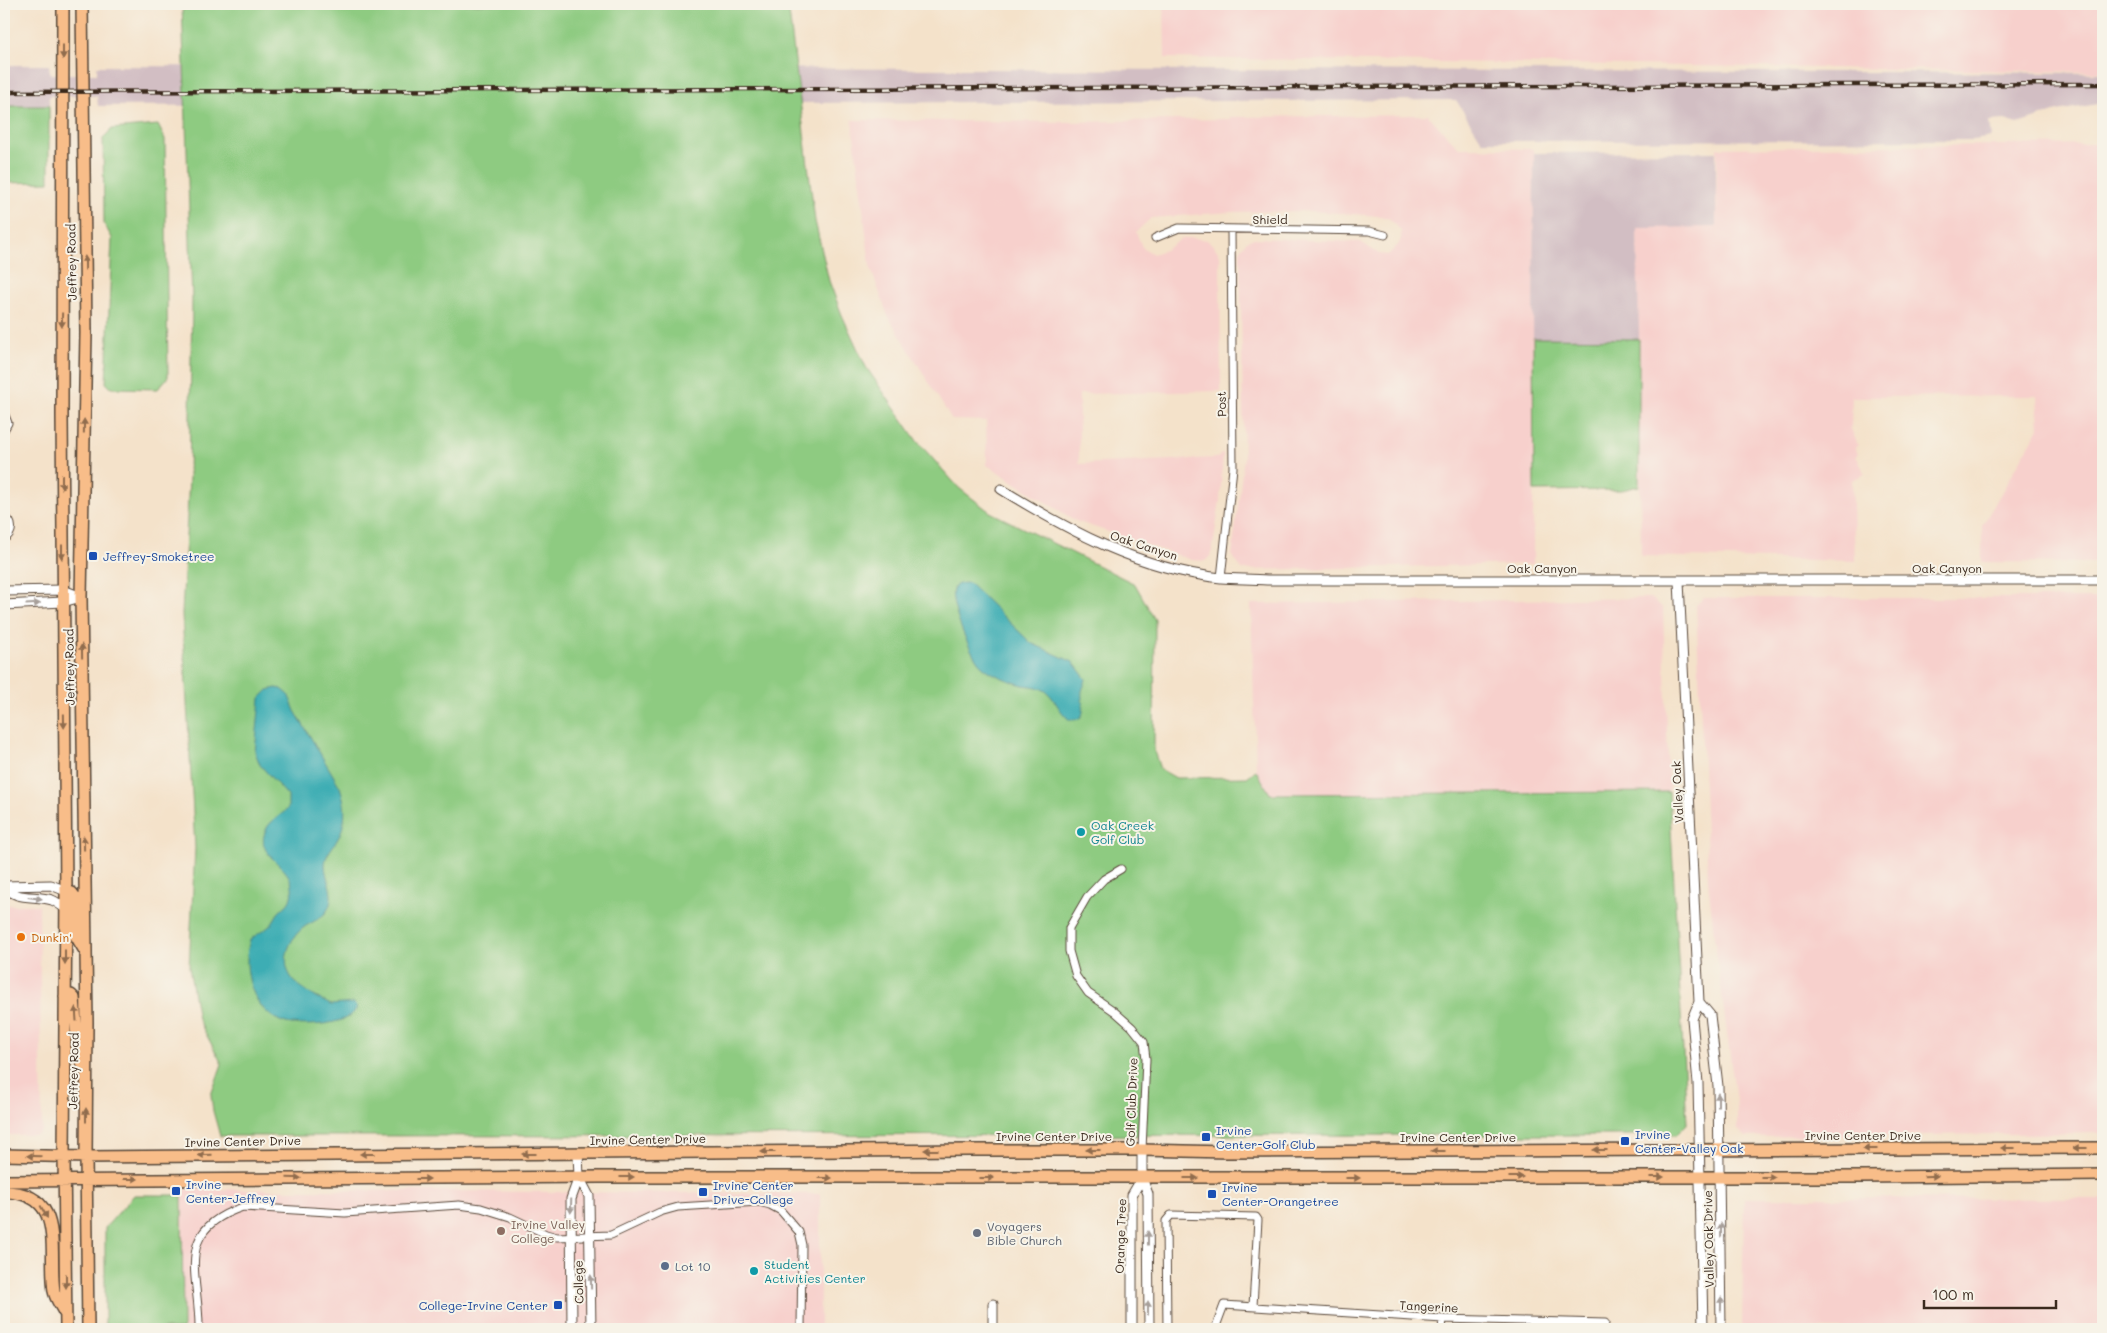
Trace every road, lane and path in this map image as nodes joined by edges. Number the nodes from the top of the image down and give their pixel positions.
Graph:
1 (63, 4) edge
2 (82, 4) edge
3 (1230, 230) junction
4 (1385, 235) dead end
5 (1155, 238) dead end
6 (4, 413) edge
7 (4, 430) edge
8 (1001, 489) dead end
9 (4, 516) edge
10 (4, 539) edge
11 (1221, 578) junction
12 (2103, 580) edge
13 (1679, 581) junction
14 (63, 590) junction
15 (4, 591) edge
16 (81, 597) junction
17 (63, 602) junction
18 (4, 605) edge
19 (1121, 869) dead end
20 (4, 886) edge
21 (66, 891) junction
22 (66, 909) junction
23 (86, 953) junction
24 (65, 996) junction
25 (1699, 1002) junction
26 (86, 1074) junction
27 (2103, 1148) edge
28 (1719, 1149) junction
29 (1142, 1150) junction
30 (1699, 1150) junction
31 (578, 1154) junction
32 (4, 1155) edge
33 (64, 1156) junction
34 (86, 1157) junction
35 (2103, 1174) edge
36 (579, 1177) junction
37 (1701, 1177) junction
38 (1720, 1177) junction
39 (1142, 1178) junction
40 (86, 1179) junction
41 (66, 1180) junction
42 (4, 1181) edge
43 (4, 1192) edge
44 (590, 1235) junction
45 (571, 1236) junction
46 (993, 1304) dead end
47 (1253, 1306) junction
48 (66, 1316) junction
49 (1443, 1318) junction
50 (1604, 1326) edge
51 (66, 1329) edge
52 (88, 1329) edge
53 (199, 1329) edge
54 (572, 1329) edge
55 (591, 1329) edge
56 (801, 1329) edge
57 (993, 1329) edge
58 (1132, 1329) edge
59 (1148, 1329) edge
60 (1166, 1329) edge
61 (1215, 1329) edge
62 (1442, 1329) edge
63 (1703, 1329) edge
64 (1721, 1329) edge

1 -> 14 main road, Jeffrey Road
16 -> 2 main road, Jeffrey Road
3 - 4 street, Shield
3 - 5 street, Shield
3 - 11 street, Post
6 - 7 street
8 - 11 street, Oak Canyon
9 - 10 street
11 - 13 street, Oak Canyon
12 - 13 street, Oak Canyon
13 - 25 street, Valley Oak
14 - 15 street
14 - 16 street
14 - 17 main road, Jeffrey Road
16 - 17 street
23 -> 16 main road, Jeffrey Road
18 -> 17 street
17 -> 21 main road, Jeffrey Road
19 - 29 street, Golf Club Drive
20 - 21 street
20 -> 22 street
21 - 22 main road, Jeffrey Road
21 - 23 main road
22 -> 24 main road, Jeffrey Road
23 - 26 main road, Jeffrey Road
26 -> 24 main road
24 - 33 main road, Jeffrey Road
28 -> 25 street, Valley Oak
25 - 30 street, Valley Oak
34 -> 26 main road, Jeffrey Road
27 -> 28 main road, Irvine Center Drive
28 - 30 main road, Irvine Center Drive
28 - 38 street, Valley Oak Drive
30 -> 29 main road, Irvine Center Drive
29 -> 31 main road, Irvine Center Drive
29 - 39 street, Golf Club Drive
30 - 37 street, Valley Oak Drive
31 -> 34 main road, Irvine Center Drive
31 - 36 street, College
33 -> 32 main road, Irvine Center Drive
33 - 34 main road, Irvine Center Drive
33 - 41 main road, Jeffrey Road
34 - 40 main road, Jeffrey Road
38 -> 35 main road
36 -> 39 main road
40 -> 36 main road
36 - 44 street, College
36 -> 45 street, College
37 - 38 main road
39 -> 37 main road
37 - 63 street, Valley Oak Drive
64 -> 38 street, Valley Oak Drive
39 - 58 street, Orange Tree
59 -> 39 street
40 - 41 main road
40 - 52 main road, Jeffrey Road
41 - 42 main road
41 -> 48 main road, Jeffrey Road
43 -> 48 main road
44 - 45 street
55 -> 44 street, College
44 - 56 street
45 - 53 street
45 - 54 street, College
46 - 57 street
47 - 49 street, Tangerine
47 - 60 street
47 - 61 street, Tangerine
48 - 51 main road, Jeffrey Road
49 - 50 street, Tangerine
49 - 62 street

